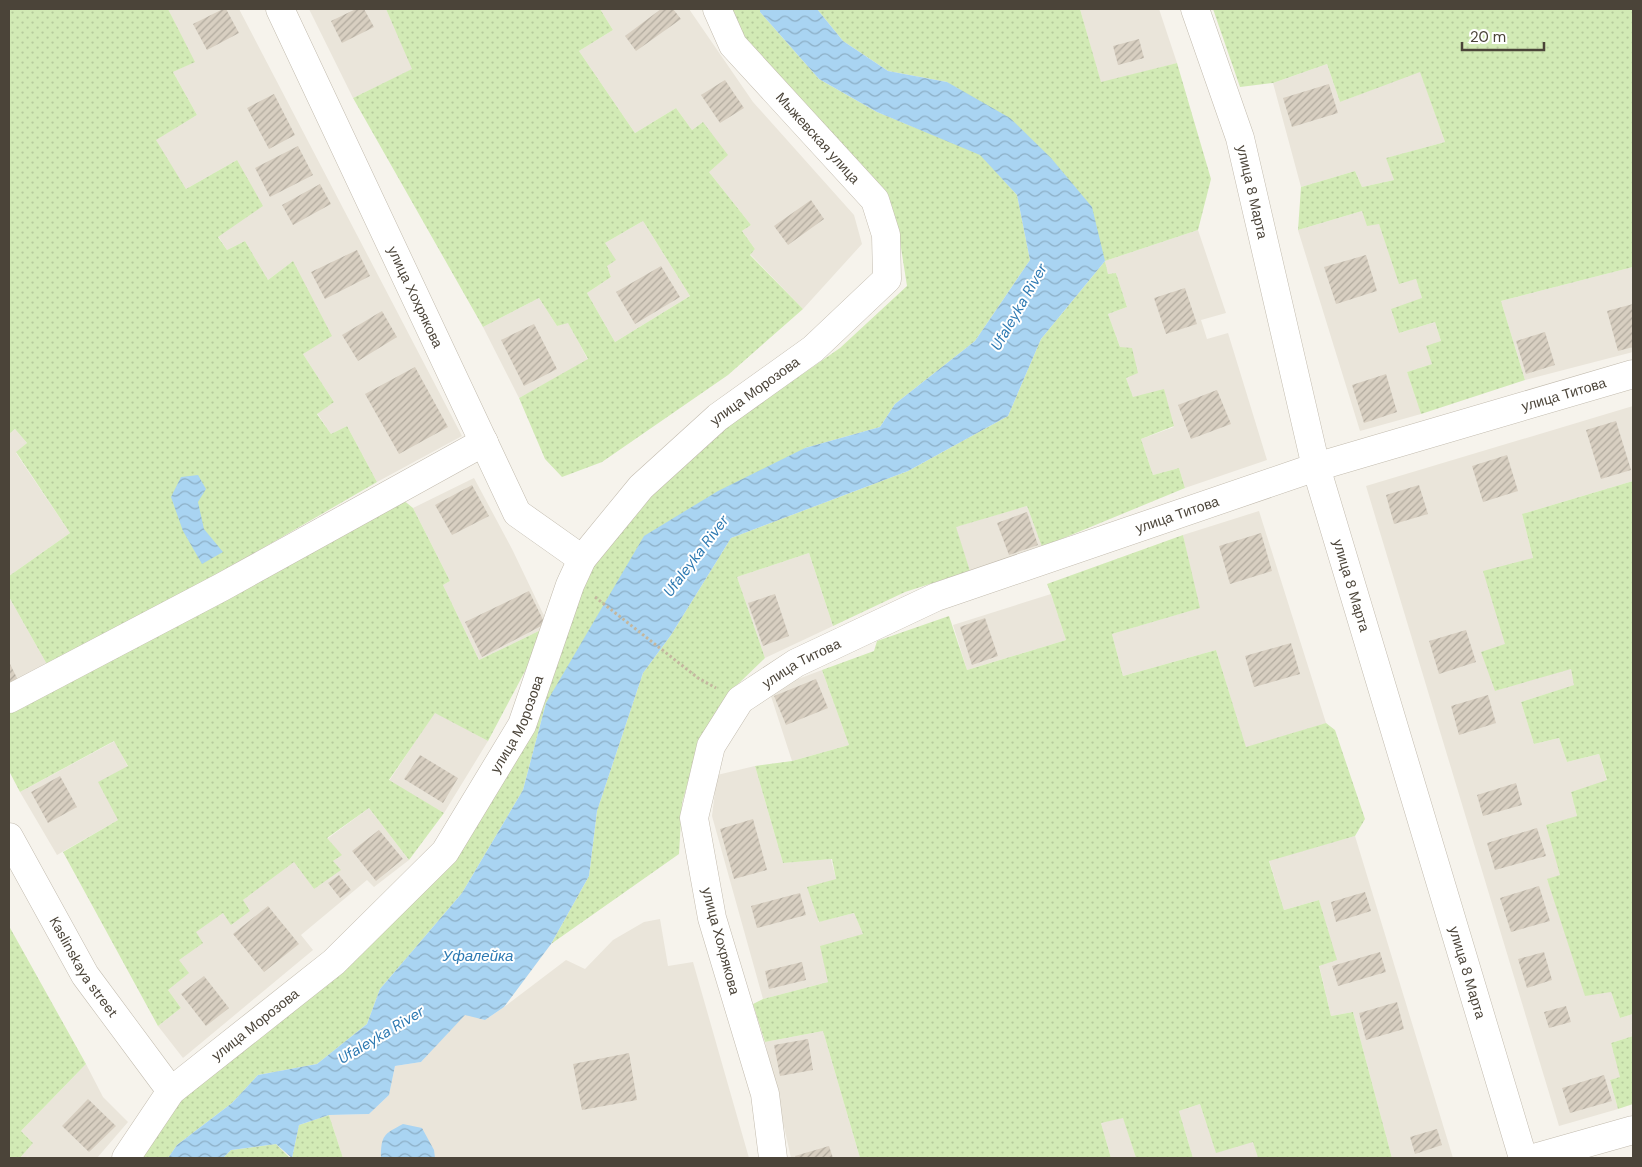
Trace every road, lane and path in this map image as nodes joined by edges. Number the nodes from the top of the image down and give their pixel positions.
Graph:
1 (280, 9) edge
2 (717, 9) edge
3 (1195, 9) edge
4 (887, 279) joint
5 (1633, 374) edge
6 (484, 442) junction
7 (1316, 468) junction
8 (582, 559) junction
9 (590, 593) dead end
10 (698, 678) dead end
11 (9, 699) edge
12 (740, 700) joint
13 (9, 836) edge
14 (171, 1091) junction
15 (1633, 1130) edge
16 (126, 1158) edge
17 (773, 1158) edge
18 (1523, 1158) edge
19 (1534, 1158) edge

1 - 6 street, улица Хохрякова
2 - 4 street, Мыжевская улица
3 - 7 street, улица 8 Марта
4 - 8 street, улица Морозова
5 - 7 street, улица Титова
6 - 8 street, улица Хохрякова
6 - 11 street
7 - 12 street, улица Титова
7 - 18 street, улица 8 Марта
8 - 14 street, улица Морозова
9 - 10 path
12 - 17 street, улица Хохрякова
13 - 14 street, Kaslinskaya street
14 - 16 street, улица Морозова
15 - 19 street

